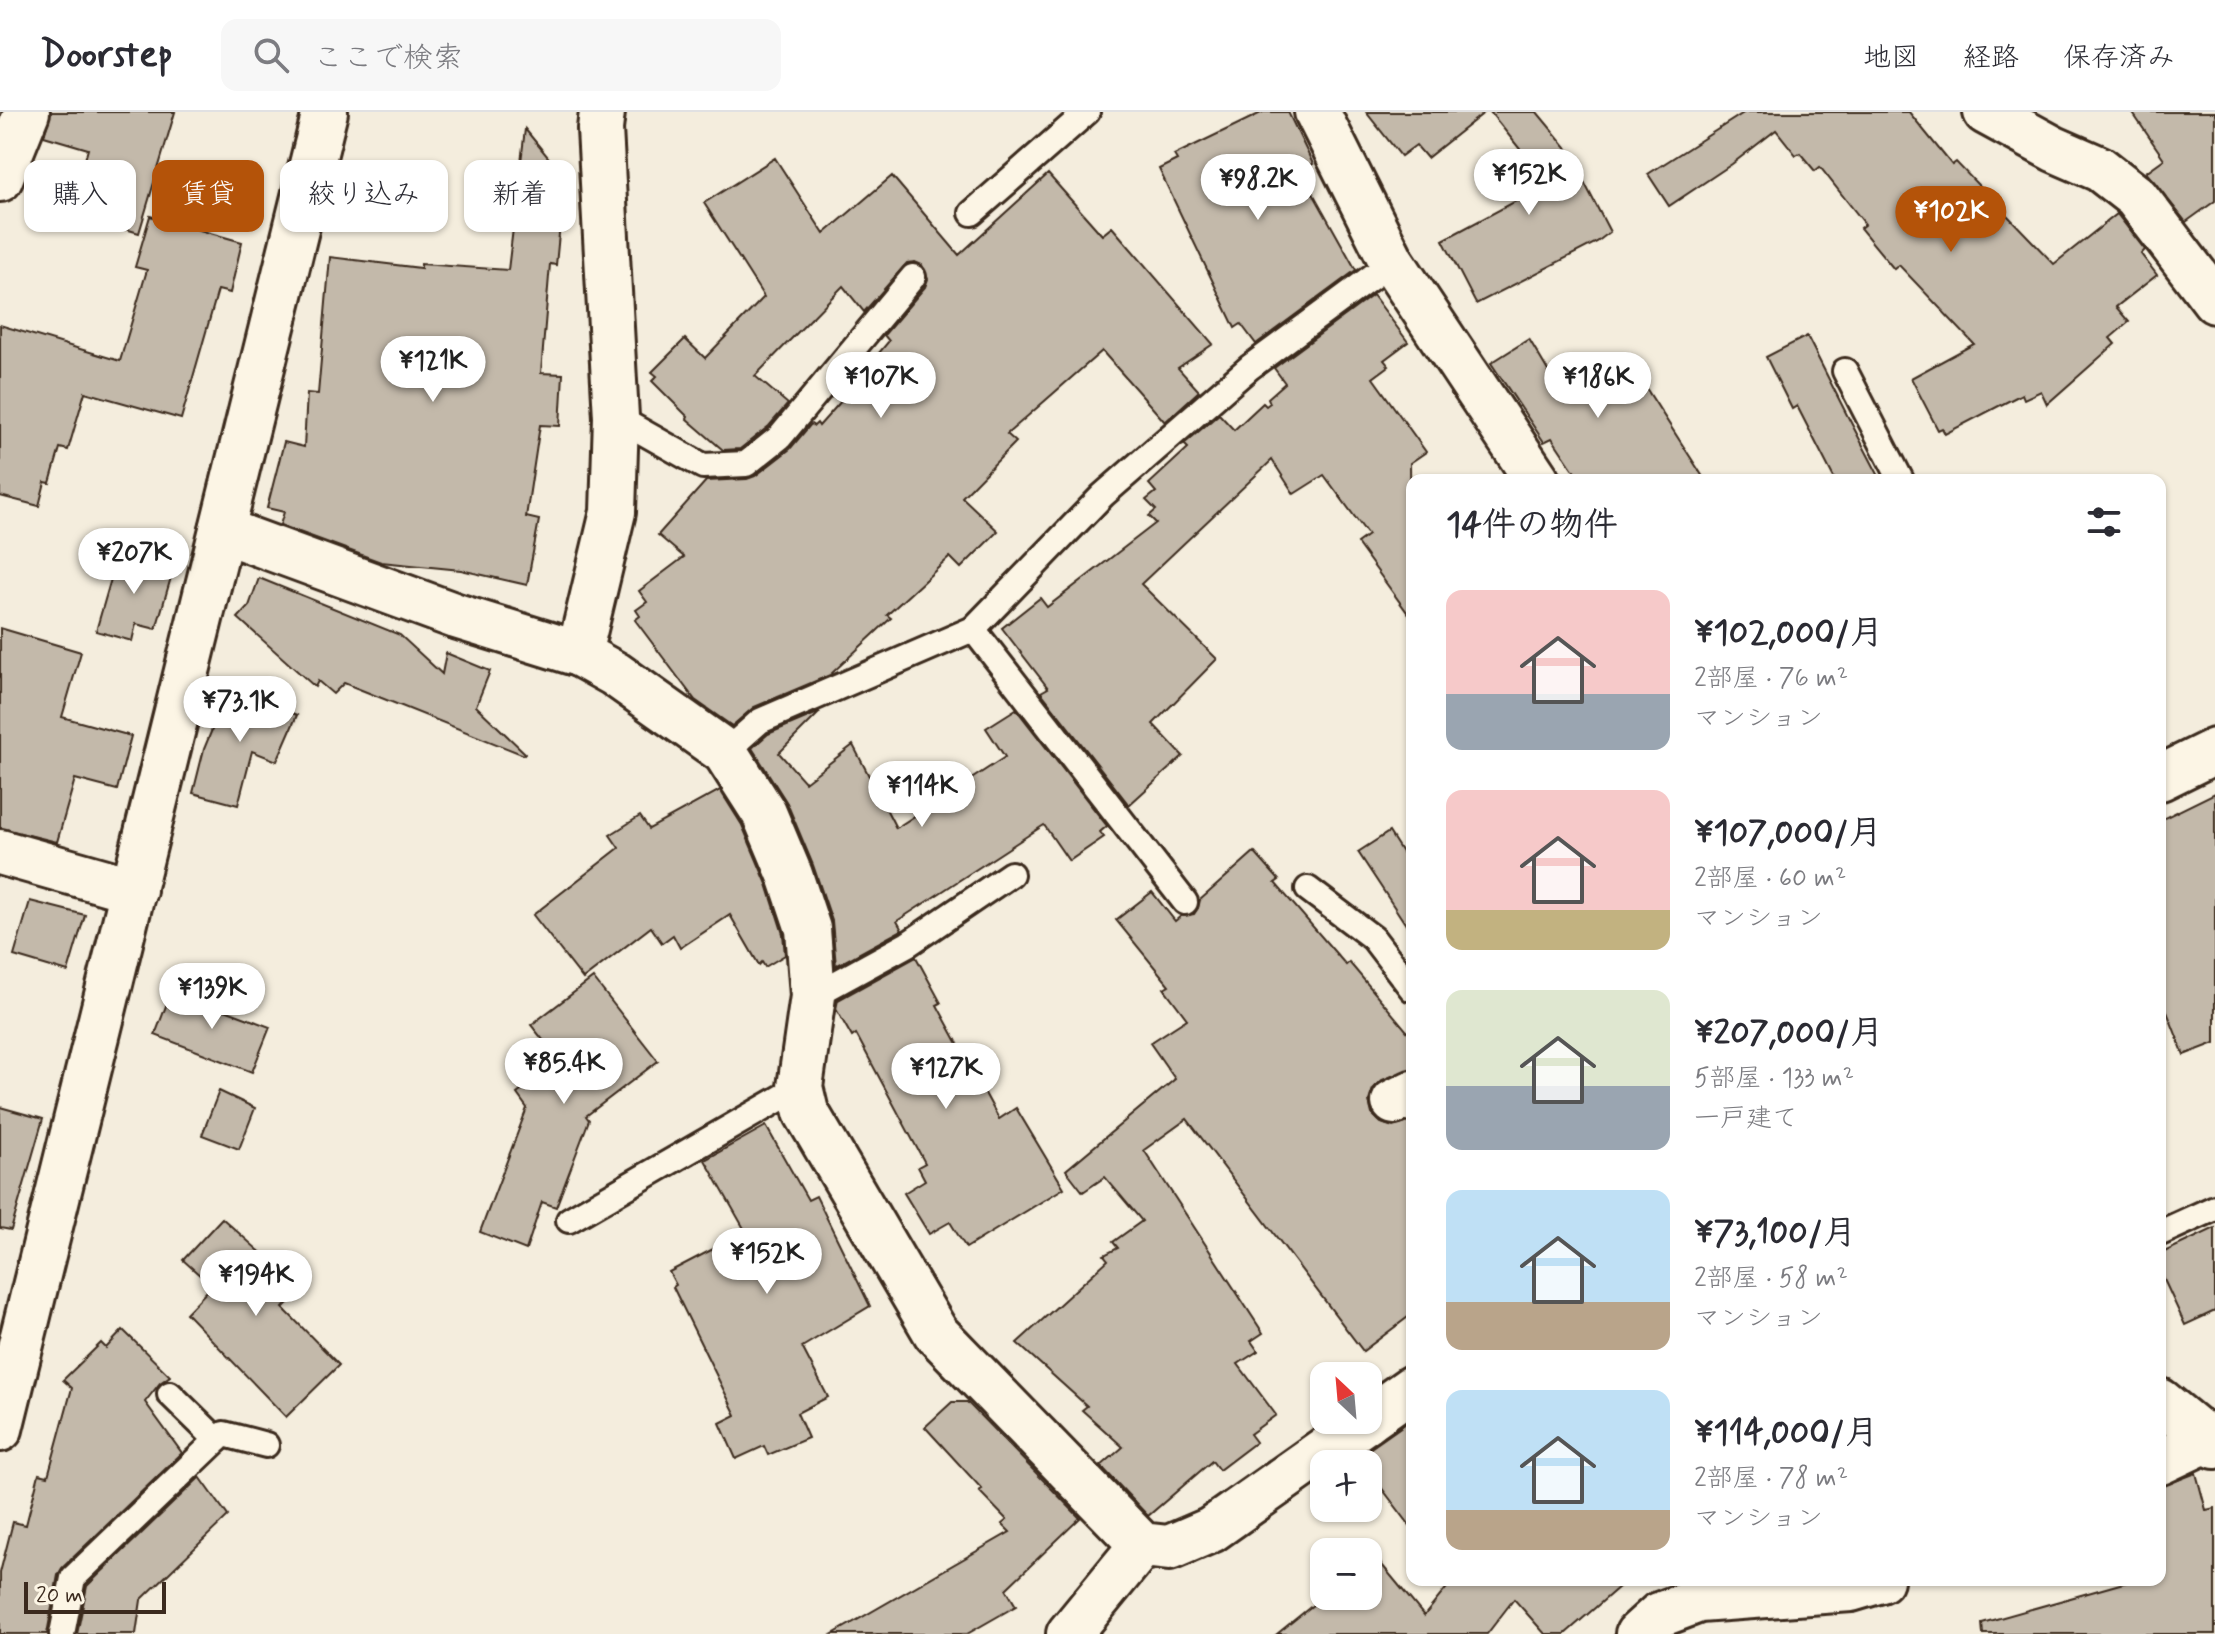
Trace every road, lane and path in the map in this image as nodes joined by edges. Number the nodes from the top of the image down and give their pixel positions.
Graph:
1 (27, 112) edge
2 (325, 112) edge
3 (602, 112) edge
4 (1087, 112) edge
5 (1317, 112) edge
6 (1986, 112) edge
7 (0, 179) edge
8 (972, 213) dead end
9 (2201, 255) edge
10 (1392, 262) junction
11 (913, 277) dead end
12 (2215, 301) edge
13 (1845, 371) dead end
14 (616, 417) junction
15 (1533, 474) edge
16 (1898, 474) edge
17 (222, 530) junction
18 (973, 629) junction
19 (579, 654) junction
20 (2215, 751) edge
21 (725, 752) junction
22 (2166, 775) edge
23 (0, 852) edge
24 (1011, 874) dead end
25 (1308, 889) dead end
26 (134, 890) junction
27 (1185, 902) dead end
28 (1406, 981) edge
29 (813, 996) junction
30 (800, 1087) junction
31 (2215, 1208) edge
32 (569, 1220) dead end
33 (2166, 1230) edge
34 (1406, 1392) edge
35 (170, 1394) dead end
36 (2166, 1405) edge
37 (1382, 1410) edge
38 (0, 1429) edge
39 (1348, 1434) edge
40 (217, 1440) junction
41 (2213, 1440) edge
42 (266, 1445) dead end
43 (2166, 1460) edge
44 (1142, 1545) junction
45 (1861, 1586) edge
46 (1697, 1590) edge
47 (62, 1634) edge
48 (1069, 1634) edge
49 (1638, 1634) edge

1 - 7 street
2 - 17 street
3 - 14 street
4 - 8 lane
5 - 10 street
6 - 9 street
9 - 12 street
10 - 15 street
10 - 18 lane
11 - 14 lane
13 - 16 lane
14 - 19 street
17 - 19 street
17 - 26 street
18 - 21 lane
18 - 27 lane
19 - 21 street
20 - 22 street
21 - 29 street
23 - 26 street
24 - 29 lane
25 - 28 lane
26 - 38 street
29 - 30 street
30 - 32 lane
30 - 44 street
31 - 33 lane
34 - 37 street
35 - 40 lane
36 - 41 street
39 - 44 street
40 - 42 lane
40 - 47 lane
41 - 43 street
44 - 48 street
45 - 46 street
46 - 49 street

